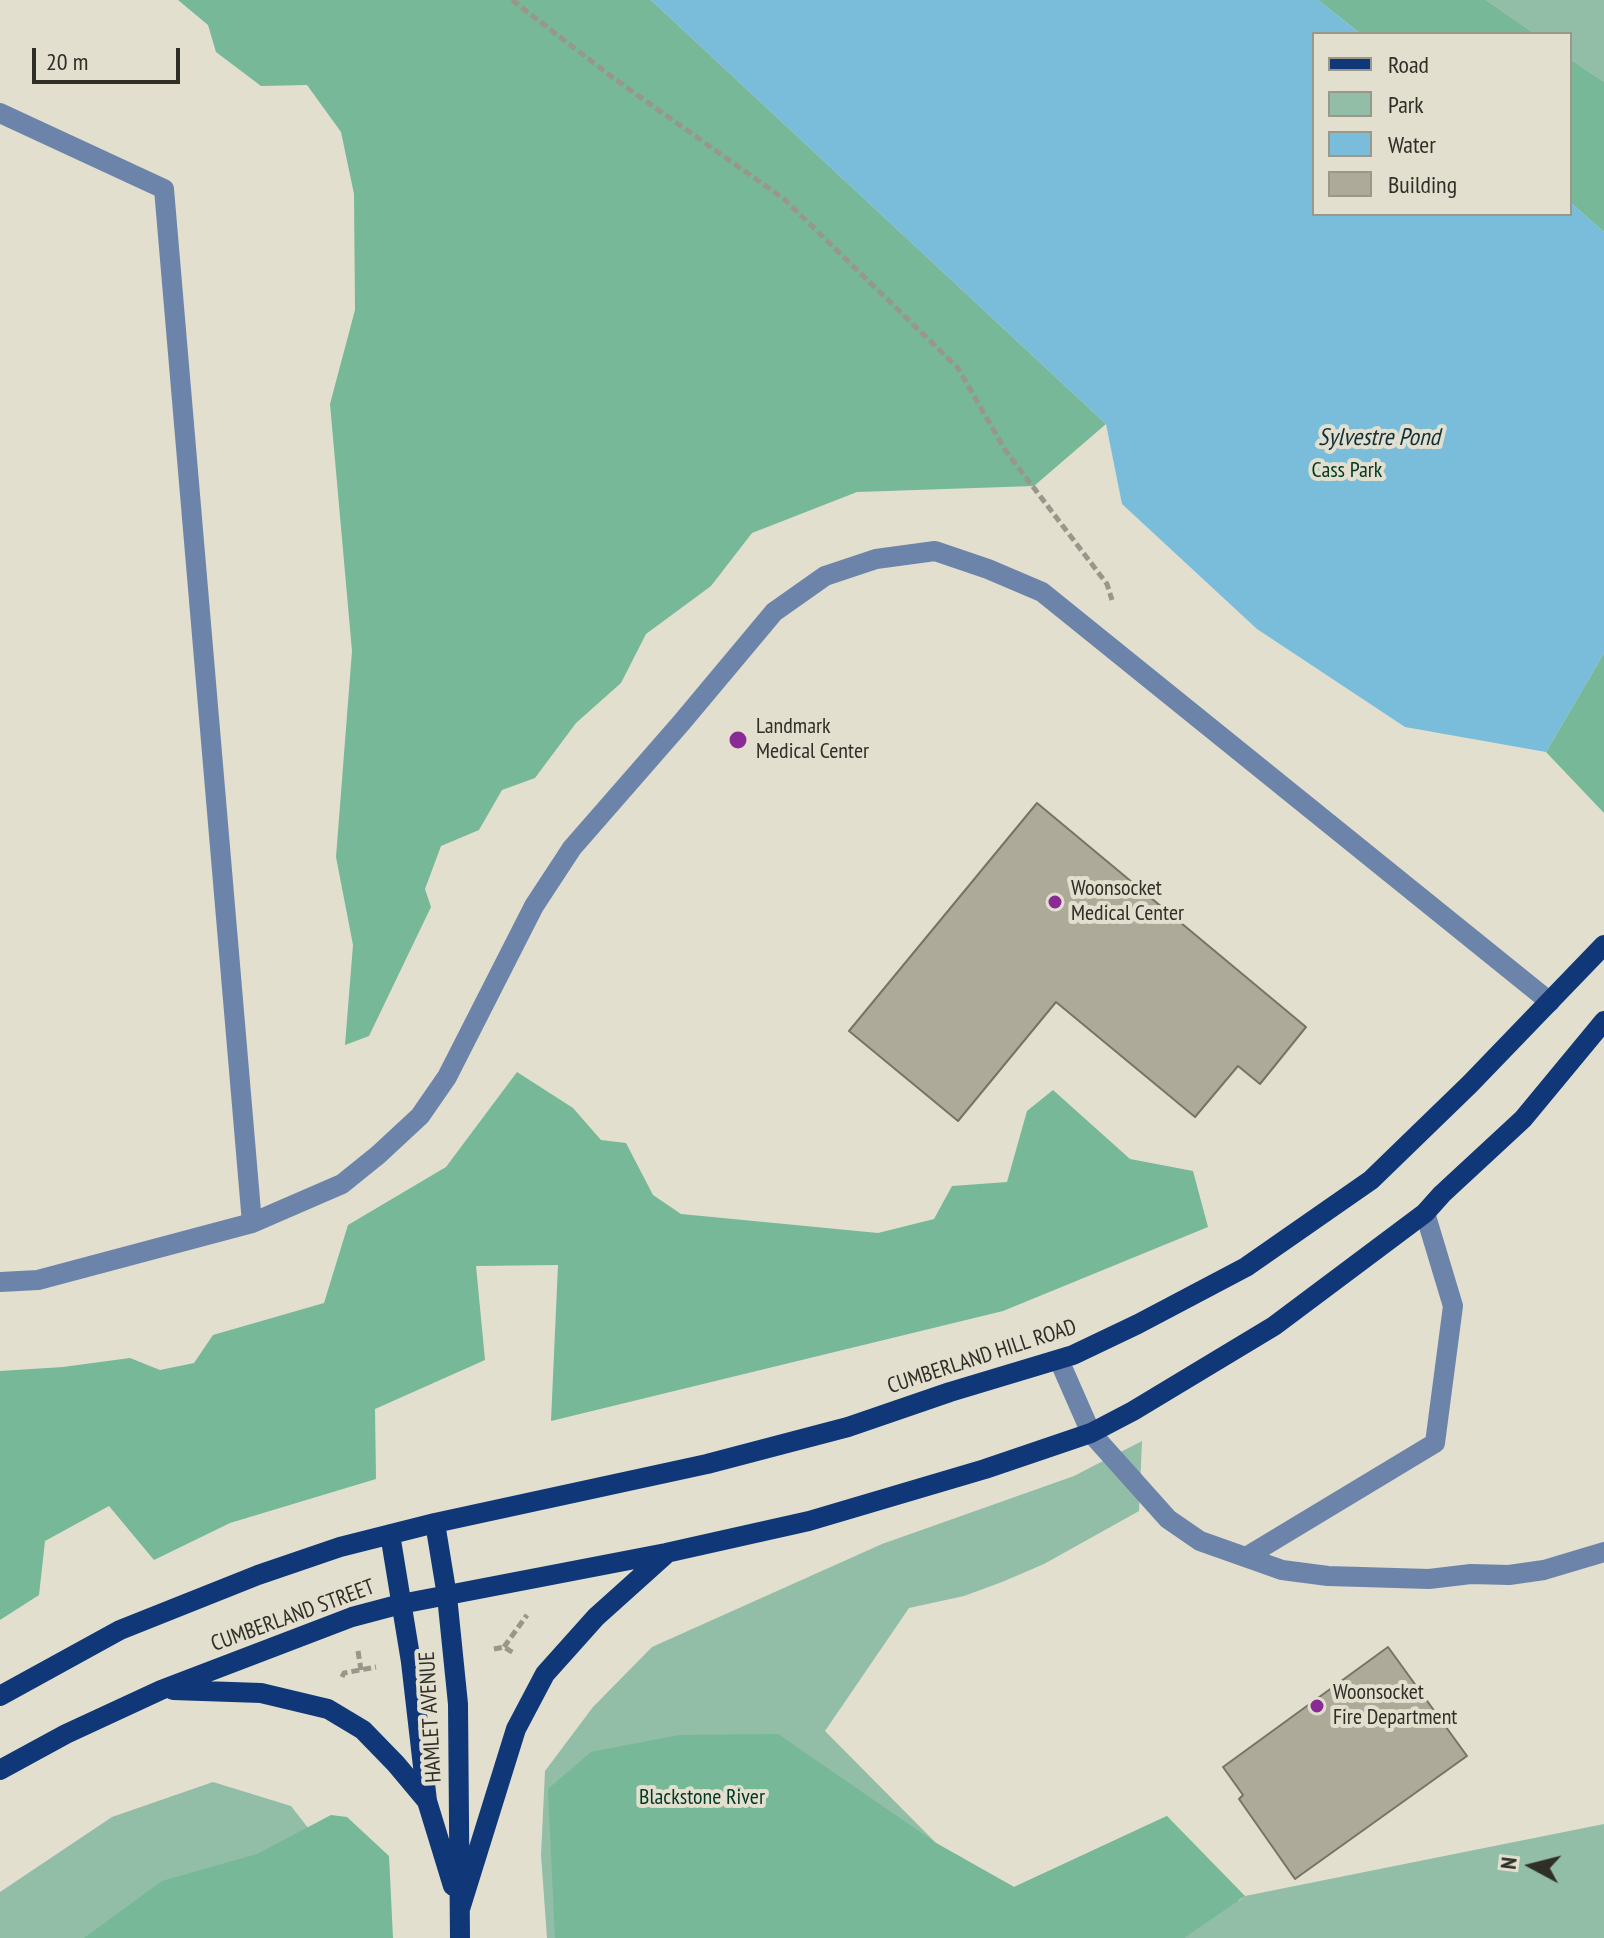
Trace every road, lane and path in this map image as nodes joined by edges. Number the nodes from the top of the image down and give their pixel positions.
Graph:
1 (512, 0) edge
2 (0, 113) edge
3 (1128, 661) junction
4 (1604, 945) edge
5 (1550, 1002) junction
6 (1604, 1021) edge
7 (1425, 1213) junction
8 (252, 1223) junction
9 (0, 1282) edge
10 (1059, 1360) junction
11 (1091, 1433) junction
12 (435, 1523) junction
13 (390, 1534) junction
14 (1604, 1552) edge
15 (666, 1553) junction
16 (1246, 1557) junction
17 (447, 1596) junction
18 (401, 1604) junction
19 (529, 1612) dead end
20 (494, 1649) dead end
21 (358, 1651) dead end
22 (378, 1667) dead end
23 (161, 1690) junction
24 (0, 1696) edge
25 (0, 1770) edge
26 (427, 1801) junction
27 (460, 1909) junction
28 (460, 1938) edge

1 - 3 path
2 - 8 lane
3 - 5 lane
3 - 8 lane
4 - 5 main road, CUMBERLAND HILL ROAD
5 - 10 main road, CUMBERLAND HILL ROAD
6 - 7 main road
7 - 11 main road
7 - 16 lane
8 - 9 lane
10 - 11 lane
10 - 12 main road, CUMBERLAND HILL ROAD
11 - 15 main road
11 - 16 lane
12 - 13 main road, CUMBERLAND HILL ROAD
12 - 17 main road, HAMLET AVENUE
13 - 18 main road, HAMLET AVENUE
13 - 24 main road
14 - 16 lane
15 - 17 main road, CUMBERLAND STREET
15 - 27 main road
17 - 18 main road, CUMBERLAND STREET
17 - 27 main road, HAMLET AVENUE
18 - 23 main road, CUMBERLAND STREET
18 - 26 main road, HAMLET AVENUE
19 - 20 path
21 - 22 path
23 - 25 main road, CUMBERLAND STREET
23 - 26 main road
26 - 27 main road, HAMLET AVENUE
27 - 28 main road, HAMLET AVENUE

